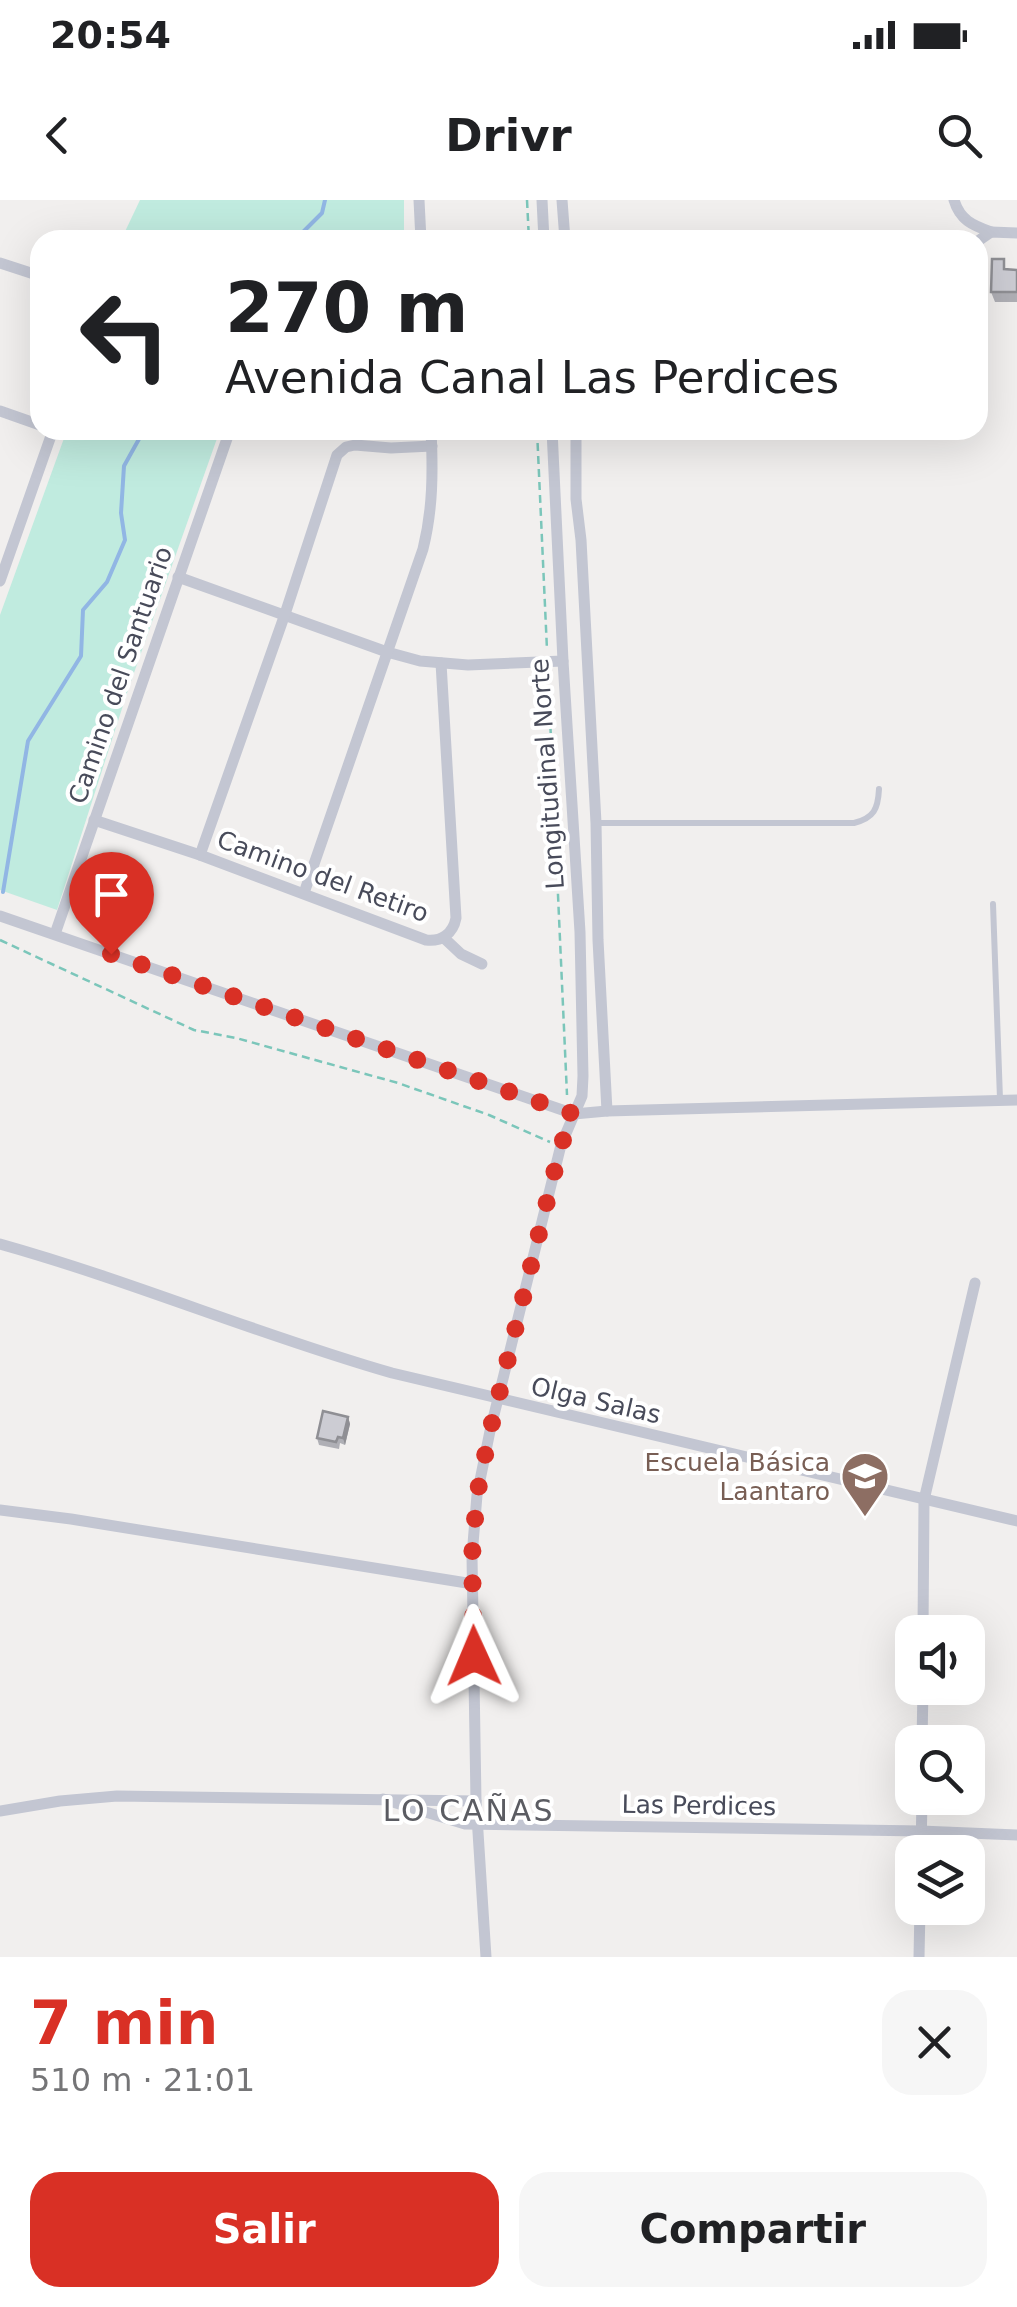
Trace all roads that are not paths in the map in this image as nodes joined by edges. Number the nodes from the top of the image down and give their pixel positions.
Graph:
1 (418, 200) edge
2 (542, 200) edge
3 (562, 200) edge
4 (954, 200) edge
5 (420, 230) edge
6 (544, 230) edge
7 (564, 230) edge
8 (985, 230) edge
9 (990, 232) edge
10 (1017, 233) edge
11 (0, 263) edge
12 (30, 273) edge
13 (0, 411) edge
14 (30, 422) edge
15 (50, 440) edge
16 (226, 440) edge
17 (432, 440) edge
18 (552, 440) edge
19 (576, 440) edge
20 (432, 446) junction
21 (178, 577) junction
22 (0, 582) edge
23 (285, 614) junction
24 (387, 652) junction
25 (563, 661) junction
26 (441, 663) junction
27 (878, 789) dead end
28 (94, 820) junction
29 (596, 824) junction
30 (200, 854) junction
31 (304, 893) junction
32 (992, 904) dead end
33 (0, 916) edge
34 (55, 934) junction
35 (444, 938) junction
36 (482, 964) dead end
37 (1000, 1100) junction
38 (1017, 1100) edge
39 (607, 1111) junction
40 (570, 1113) junction
41 (0, 1244) edge
42 (976, 1283) dead end
43 (500, 1400) junction
44 (924, 1500) junction
45 (0, 1510) edge
46 (1017, 1522) edge
47 (473, 1584) junction
48 (923, 1615) edge
49 (383, 1800) junction
50 (476, 1801) junction
51 (0, 1811) edge
52 (921, 1815) edge
53 (478, 1824) junction
54 (921, 1831) junction
55 (921, 1835) edge
56 (1017, 1835) edge
57 (920, 1925) edge
58 (486, 1957) edge
59 (919, 1957) edge

1 - 5 street
2 - 6 street
3 - 7 street
4 - 8 street
9 - 10 street
11 - 12 street
13 - 14 street
15 - 22 street
16 - 21 street, Camino del Santuario
17 - 20 street
18 - 25 street, Longitudinal Norte
19 - 29 street, Longitudinal Norte
20 - 23 street
20 - 24 street
21 - 23 street
21 - 28 street, Camino del Santuario
23 - 24 street
23 - 30 street
24 - 26 street
24 - 31 street
25 - 26 street
25 - 40 street, Longitudinal Norte
26 - 35 street, Camino del Retiro
27 - 29 lane
28 - 30 street, Camino del Retiro
28 - 34 street, Camino del Santuario
29 - 39 street, Longitudinal Norte
30 - 31 street, Camino del Retiro
31 - 35 street, Camino del Retiro
32 - 37 lane
33 - 34 street
34 - 40 street
35 - 36 street
37 - 38 street
37 - 39 street
39 - 40 street
40 - 43 street, Longitudinal Norte
41 - 43 street, Olga Salas
42 - 44 street
43 - 44 street, Olga Salas
43 - 47 street, Longitudinal Norte
44 - 46 street, Olga Salas
44 - 48 street
45 - 47 street
47 - 50 street, Longitudinal Norte
49 - 50 street, Las Perdices
49 - 51 street, Las Perdices
49 - 53 street, Las Perdices
50 - 53 street, Longitudinal Norte
52 - 54 street
53 - 54 street, Las Perdices
53 - 58 street, Longitudinal Norte
54 - 55 street
54 - 56 street, Las Perdices
57 - 59 street

